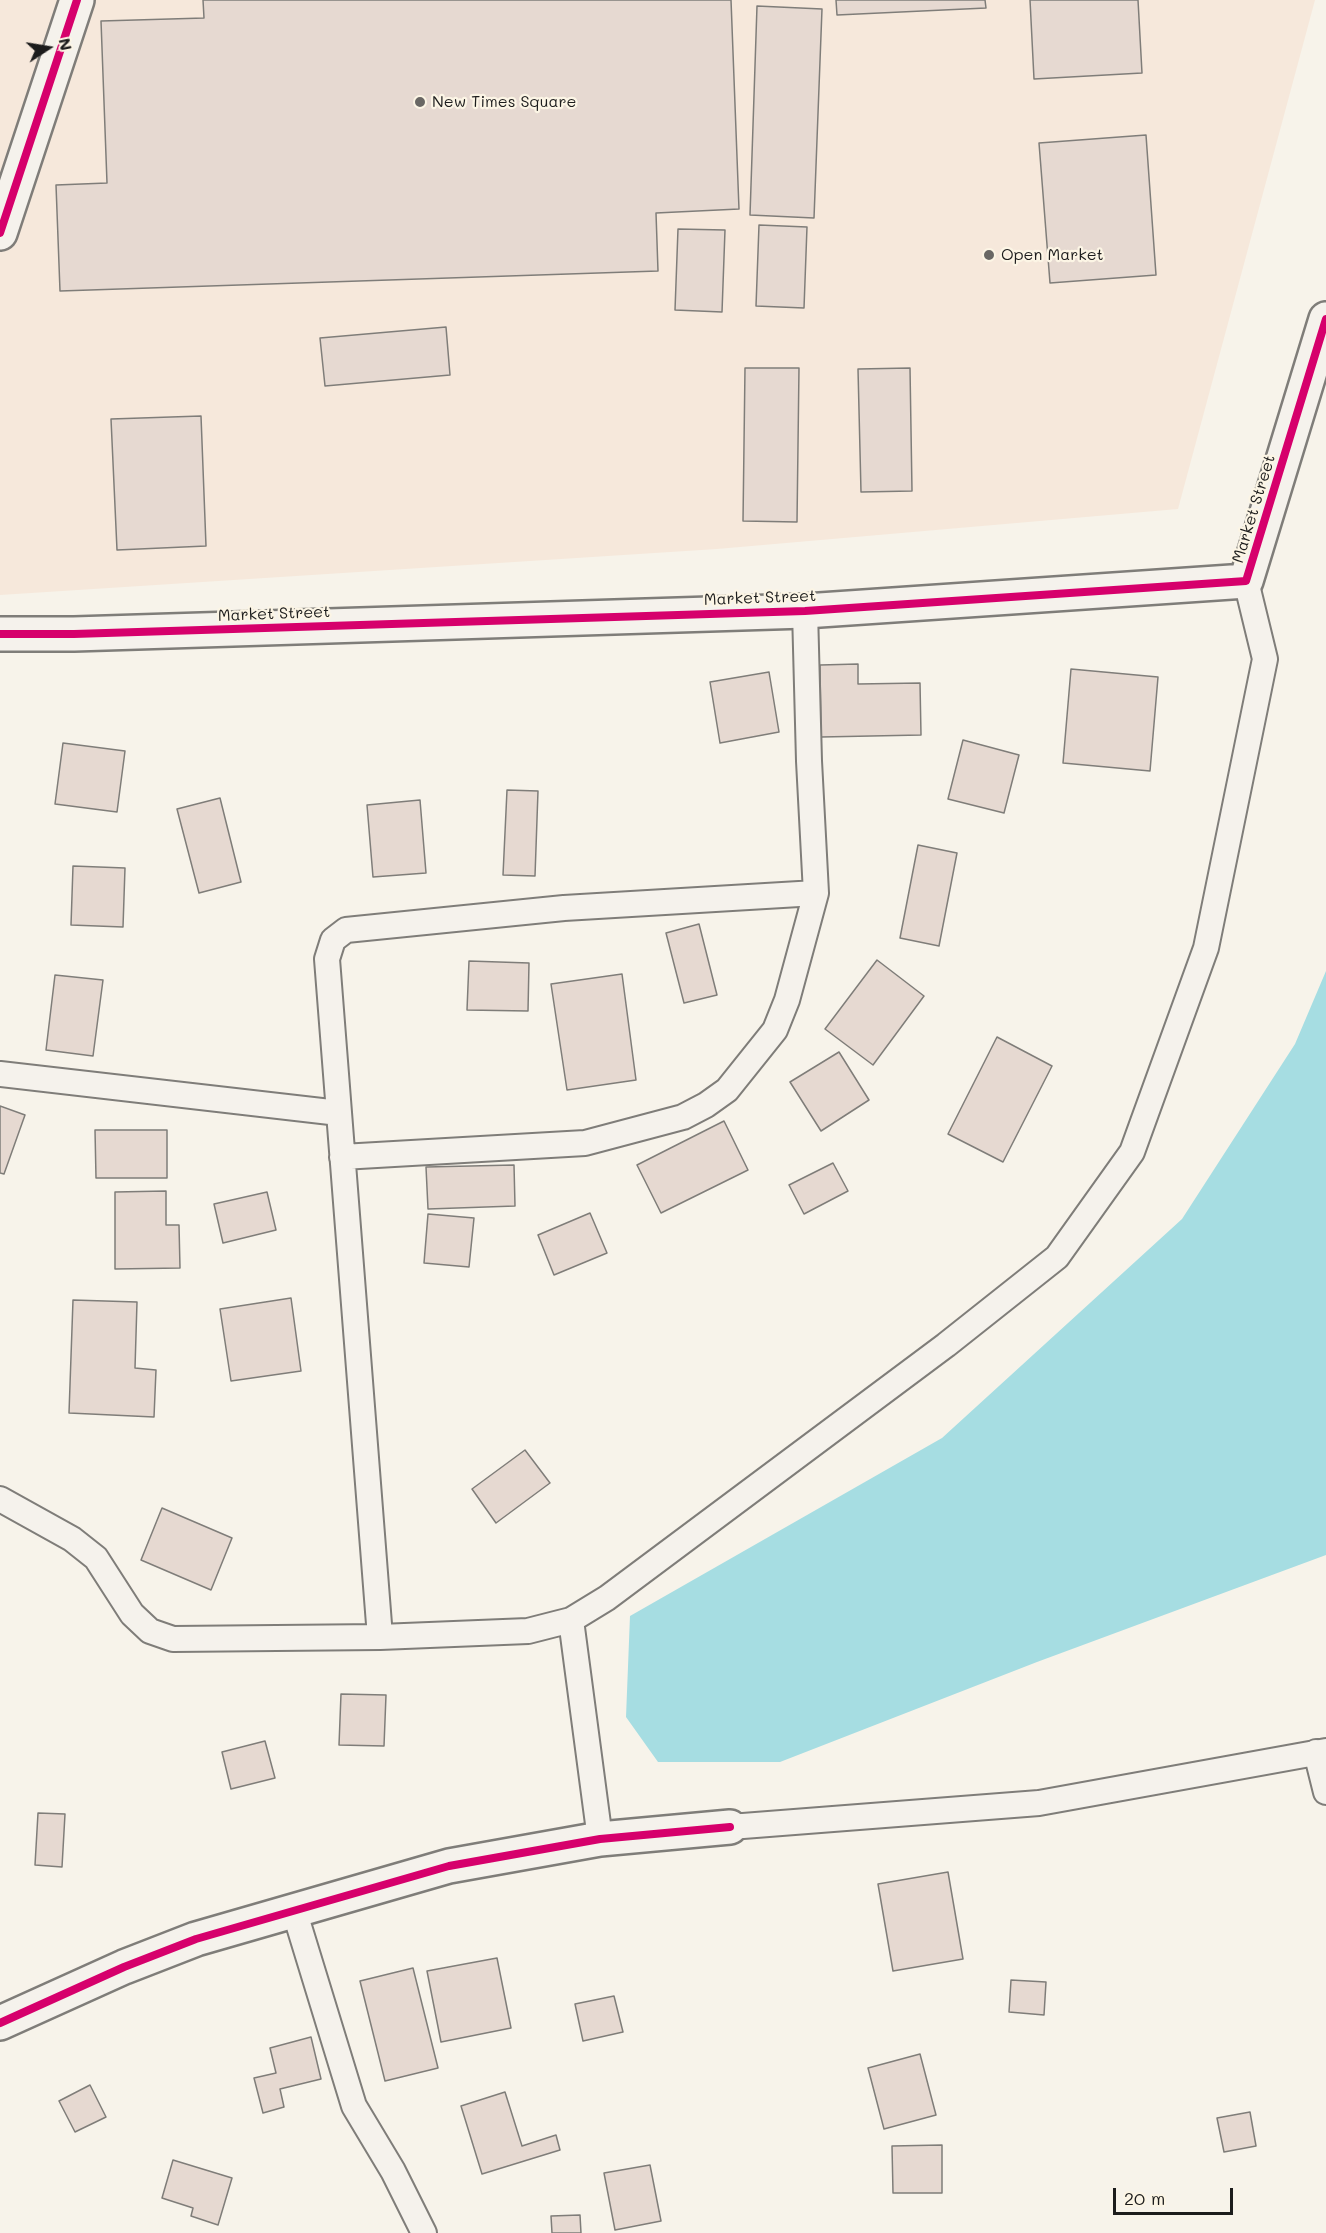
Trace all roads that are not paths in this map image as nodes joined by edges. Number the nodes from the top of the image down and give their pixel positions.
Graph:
1 (77, 0) edge
2 (0, 233) edge
3 (1326, 319) edge
4 (1246, 580) junction
5 (805, 611) junction
6 (0, 634) edge
7 (816, 893) junction
8 (0, 1074) edge
9 (339, 1113) junction
10 (342, 1157) junction
11 (0, 1500) edge
12 (571, 1620) junction
13 (380, 1637) junction
14 (1321, 1751) edge
15 (1326, 1792) edge
16 (730, 1827) joint
17 (600, 1839) junction
18 (294, 1910) junction
19 (0, 2023) edge
20 (424, 2233) edge

1 - 2 street
3 - 4 street, Market Street
4 - 5 street, Market Street
4 - 12 lane
5 - 6 street, Market Street
5 - 7 lane
7 - 9 lane
7 - 10 lane
8 - 9 lane
9 - 10 lane
10 - 13 lane
11 - 13 lane
12 - 13 lane
12 - 17 lane
14 - 15 lane
14 - 16 lane
16 - 17 street
17 - 18 street
18 - 19 street
18 - 20 lane

